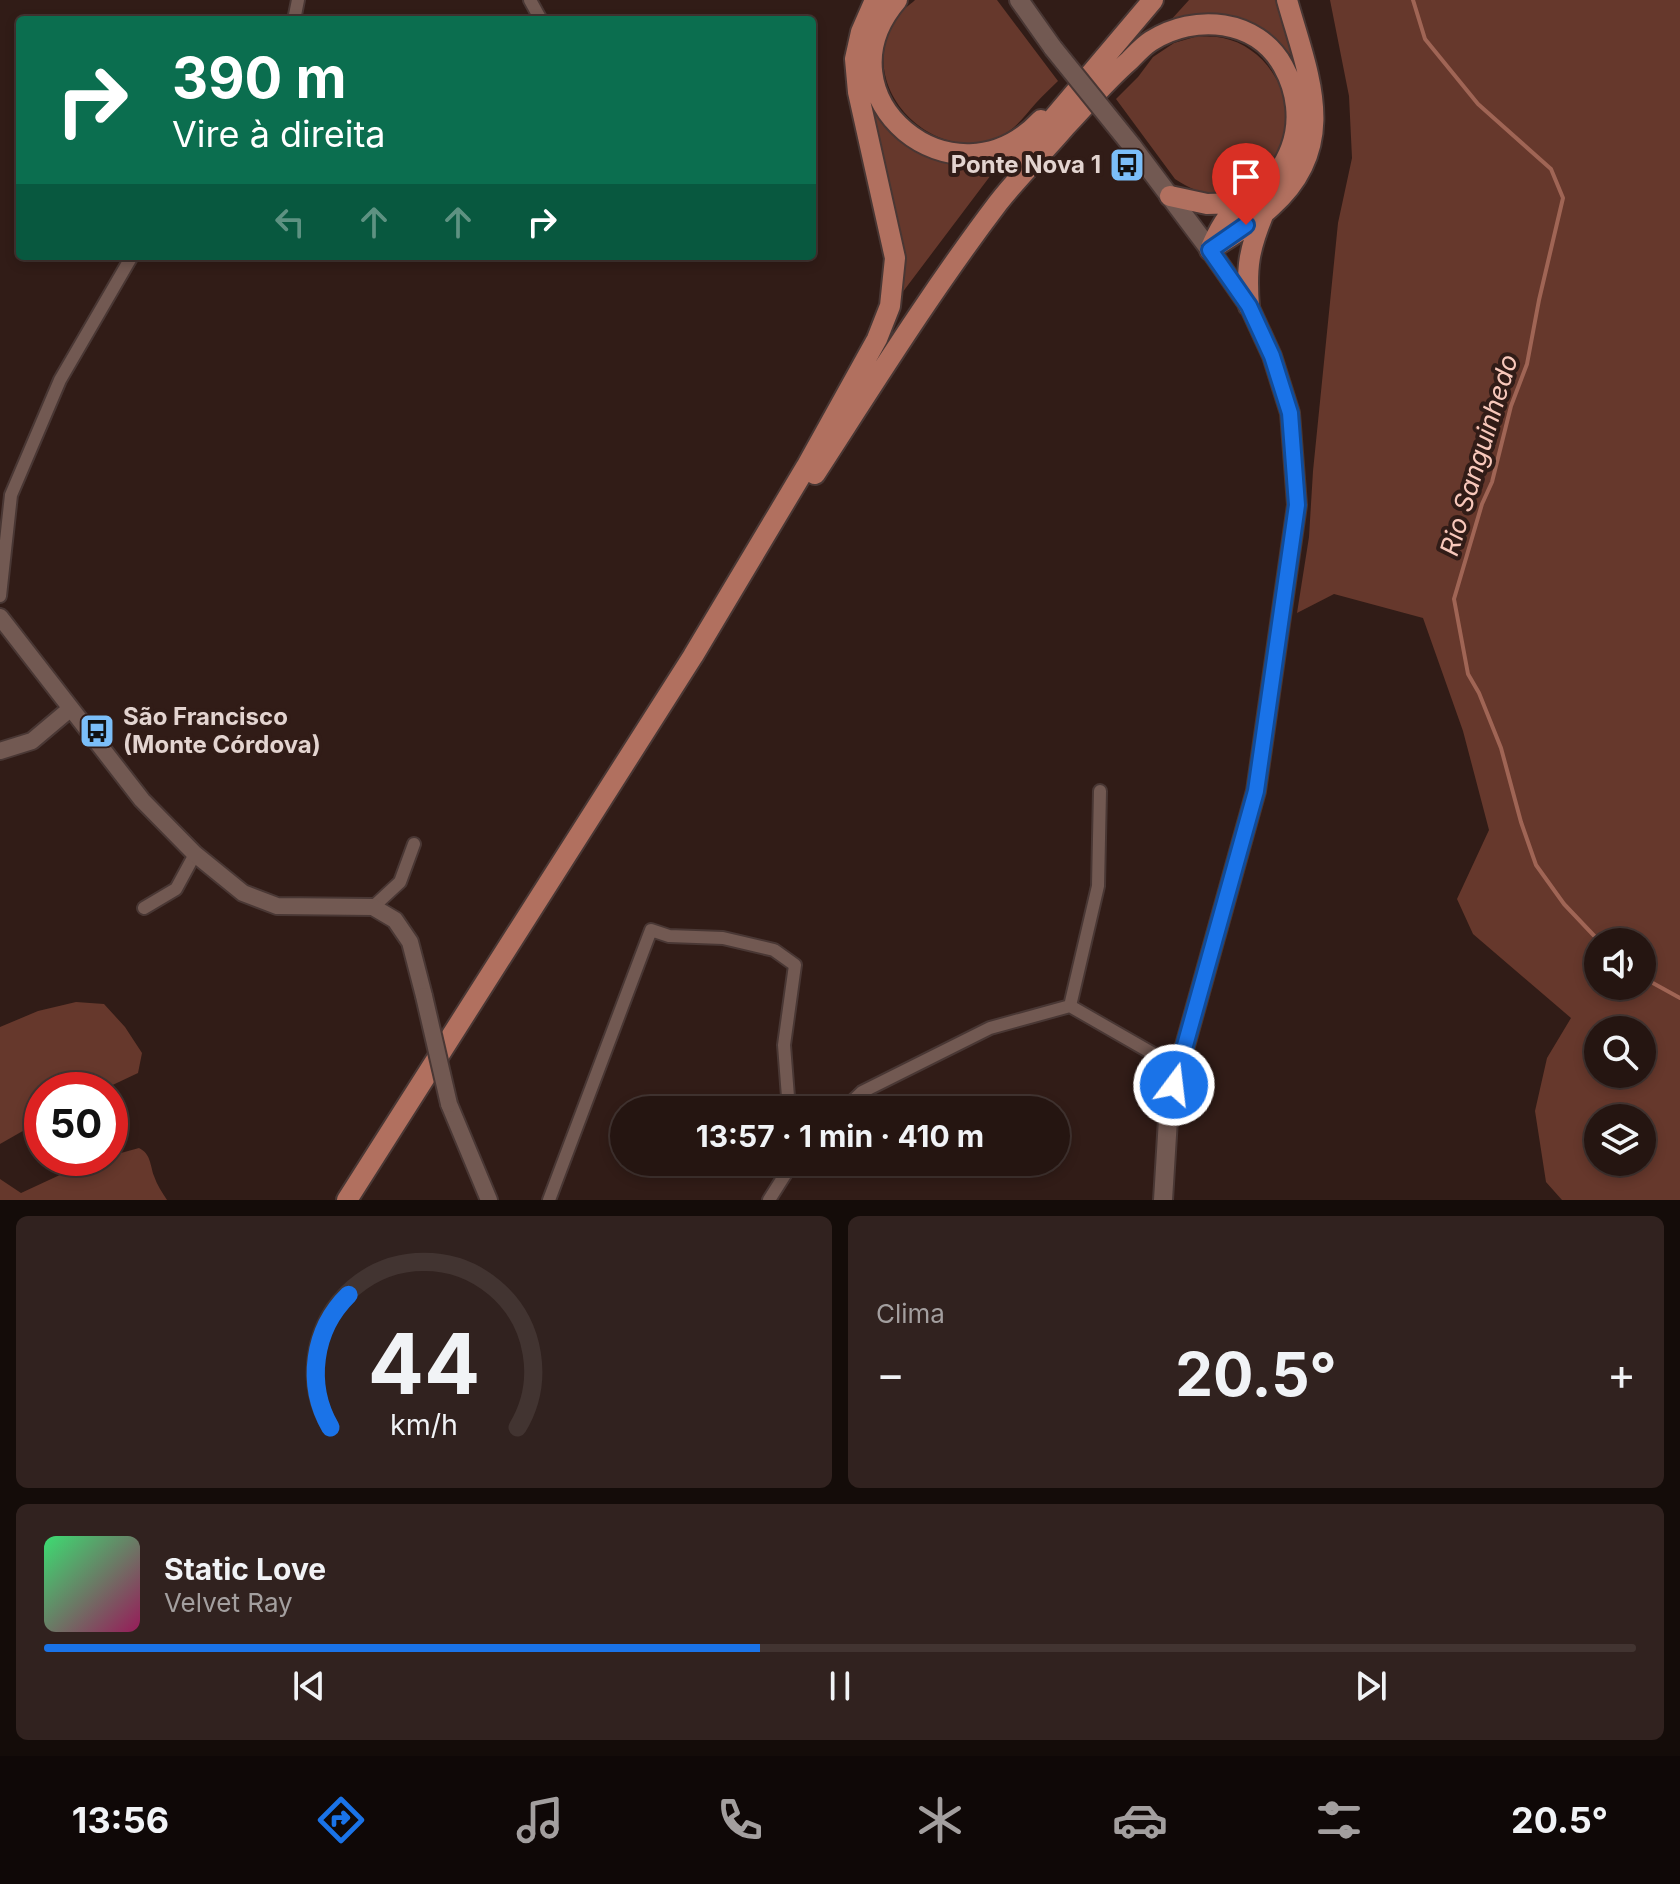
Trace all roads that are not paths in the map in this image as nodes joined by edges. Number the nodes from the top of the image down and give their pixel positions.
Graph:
1 (875, 0) edge
2 (897, 0) edge
3 (1019, 0) edge
4 (1153, 0) edge
5 (1170, 0) edge
6 (1287, 0) edge
7 (1121, 37) junction
8 (1109, 78) junction
9 (1170, 196) junction
10 (1240, 203) junction
11 (1264, 213) junction
12 (1210, 250) junction
13 (130, 260) edge
14 (1249, 306) junction
15 (806, 467) junction
16 (0, 596) edge
17 (0, 617) edge
18 (693, 656) junction
19 (70, 709) junction
20 (0, 751) edge
21 (1100, 791) dead end
22 (414, 844) dead end
23 (195, 854) junction
24 (373, 907) junction
25 (144, 908) dead end
26 (1070, 1006) junction
27 (1178, 1068) junction
28 (788, 1096) edge
29 (858, 1096) edge
30 (784, 1176) edge
31 (347, 1200) edge
32 (489, 1200) edge
33 (549, 1200) edge
34 (769, 1200) edge
35 (1163, 1200) edge

1 - 15 main road
2 - 7 main road
3 - 9 main road, bridge
4 - 7 main road
5 - 8 main road
6 - 11 main road
7 - 15 main road
8 - 10 main road
8 - 18 main road
9 - 10 main road
9 - 12 main road
10 - 12 main road
11 - 12 main road
11 - 14 main road
12 - 14 main road
13 - 16 street
14 - 27 main road
15 - 18 main road
17 - 19 street
18 - 31 main road
19 - 20 street
19 - 23 street
21 - 26 street
22 - 24 street
23 - 24 street
23 - 25 street
24 - 32 street, bridge
26 - 27 street
26 - 29 street
27 - 35 main road
28 - 33 street
30 - 34 street

